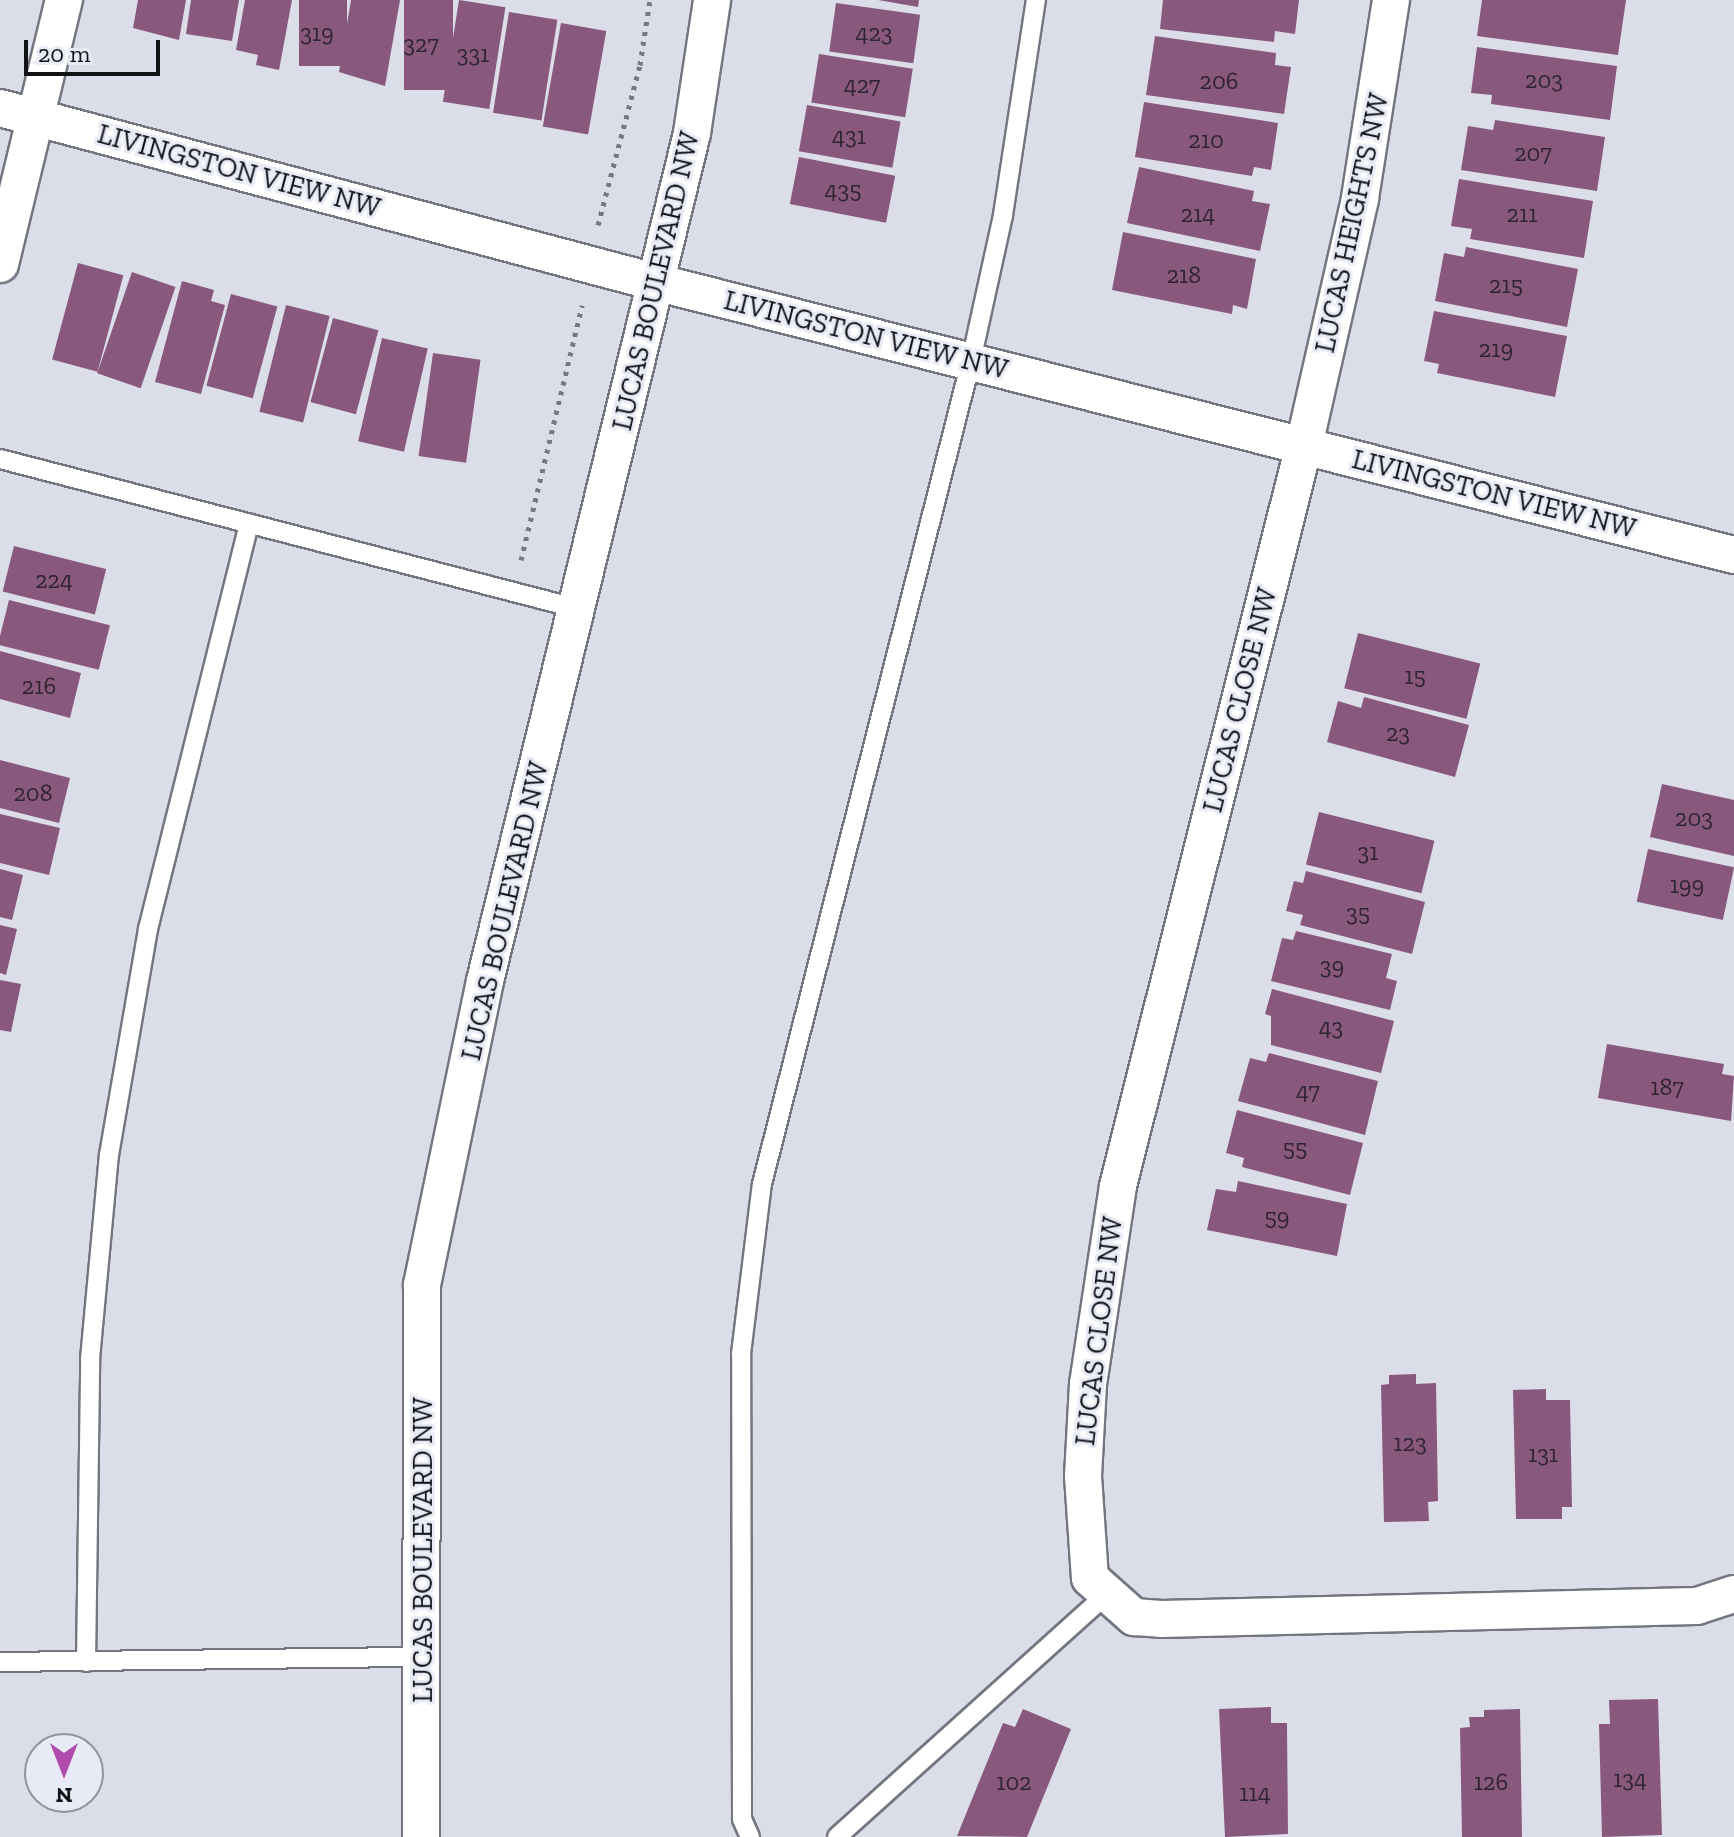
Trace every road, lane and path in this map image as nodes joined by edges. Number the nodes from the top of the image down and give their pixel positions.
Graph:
1 (64, 0) edge
2 (712, 0) edge
3 (1036, 0) edge
4 (1391, 0) edge
5 (0, 108) edge
6 (39, 117) junction
7 (0, 264) edge
8 (655, 282) junction
9 (971, 361) junction
10 (1304, 445) junction
11 (0, 459) edge
12 (249, 523) junction
13 (1734, 555) edge
14 (579, 609) junction
15 (1734, 1594) edge
16 (1104, 1597) junction
17 (424, 1657) junction
18 (0, 1662) edge
19 (86, 1662) junction
20 (421, 1837) edge
21 (750, 1837) edge
22 (837, 1837) edge

1 - 6 street
2 - 8 street, LUCAS BOULEVARD NW
3 - 9 lane
4 - 10 street, LUCAS HEIGHTS NW
5 - 6 street, LIVINGSTON VIEW NW
6 - 7 street
6 - 8 street, LIVINGSTON VIEW NW
8 - 9 street, LIVINGSTON VIEW NW
8 - 14 street, LUCAS BOULEVARD NW
9 - 10 street, LIVINGSTON VIEW NW
9 - 21 lane
10 - 13 street, LIVINGSTON VIEW NW
10 - 16 street, LUCAS CLOSE NW
11 - 12 lane
12 - 14 lane
12 - 19 lane
14 - 17 street, LUCAS BOULEVARD NW
15 - 16 street
16 - 22 lane
17 - 19 lane
17 - 20 street, LUCAS BOULEVARD NW
18 - 19 lane

